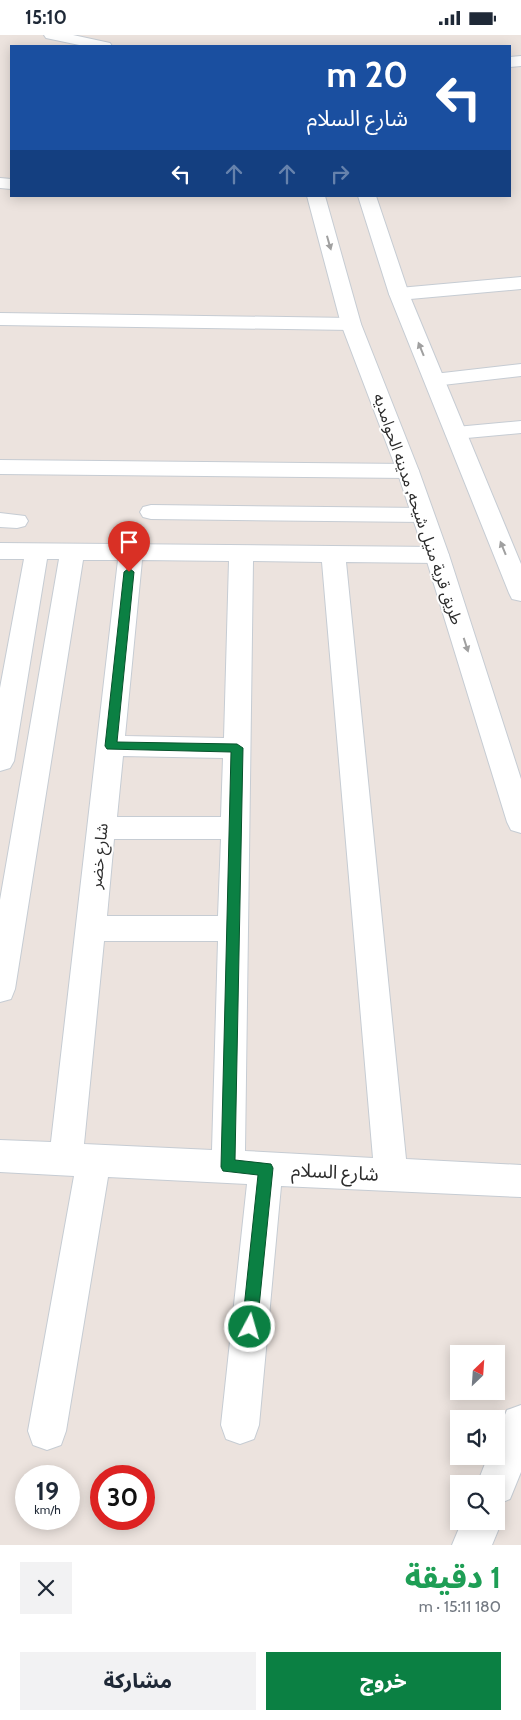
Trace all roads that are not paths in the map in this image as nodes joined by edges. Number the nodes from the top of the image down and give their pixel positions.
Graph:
1 (51, 35) edge
2 (100, 45) edge
3 (316, 197) edge
4 (367, 197) edge
5 (521, 283) edge
6 (399, 294) junction
7 (0, 319) edge
8 (351, 324) junction
9 (521, 370) edge
10 (434, 380) junction
11 (521, 427) edge
12 (456, 433) junction
13 (0, 467) edge
14 (408, 471) junction
15 (151, 512) dead end
16 (423, 515) junction
17 (0, 551) edge
18 (37, 551) junction
19 (72, 552) junction
20 (131, 552) junction
21 (241, 553) junction
22 (334, 554) junction
23 (437, 555) junction
24 (521, 593) edge
25 (111, 746) junction
26 (237, 748) junction
27 (0, 761) edge
28 (521, 822) edge
29 (102, 828) junction
30 (236, 828) junction
31 (91, 928) junction
32 (233, 929) junction
33 (0, 989) edge
34 (0, 1156) edge
35 (80, 1160) junction
36 (228, 1167) junction
37 (266, 1168) junction
38 (391, 1175) junction
39 (521, 1181) edge
40 (521, 1424) edge
41 (240, 1425) dead end
42 (48, 1431) dead end
43 (500, 1475) edge
44 (478, 1530) edge
45 (472, 1545) edge

1 - 2 street
3 -> 8 street, طريق قرية منيل شيحه, مدينه الحوامديه
4 - 6 street
5 - 6 street
10 -> 6 street
7 - 8 street
8 - 14 street, طريق قرية منيل شيحه, مدينه الحوامديه
9 - 10 street
10 - 12 street
11 - 12 street
24 -> 12 street
13 - 14 street
14 - 16 street, طريق قرية منيل شيحه, مدينه الحوامديه
15 - 16 street
16 - 23 street, طريق قرية منيل شيحه, مدينه الحوامديه
17 - 18 street
18 - 19 street
18 - 27 street
19 - 20 street
19 - 33 street
20 - 21 street
20 - 25 street, شارع خضر
21 - 22 street
21 - 26 street
22 - 23 street
22 - 38 street
23 -> 28 street, طريق قرية منيل شيحه, مدينه الحوامديه
25 - 26 street
25 - 29 street, شارع خضر
26 - 30 street
29 - 30 street
29 - 31 street, شارع خضر
30 - 32 street
31 - 32 street
31 - 35 street, شارع خضر
32 - 36 street
34 - 35 street, شارع السلام
35 - 36 street, شارع السلام
35 - 42 street, شارع خضر
36 - 37 street, شارع السلام
37 - 38 street, شارع السلام
37 - 41 street
38 - 39 street, شارع السلام
40 - 43 street
44 - 45 street

